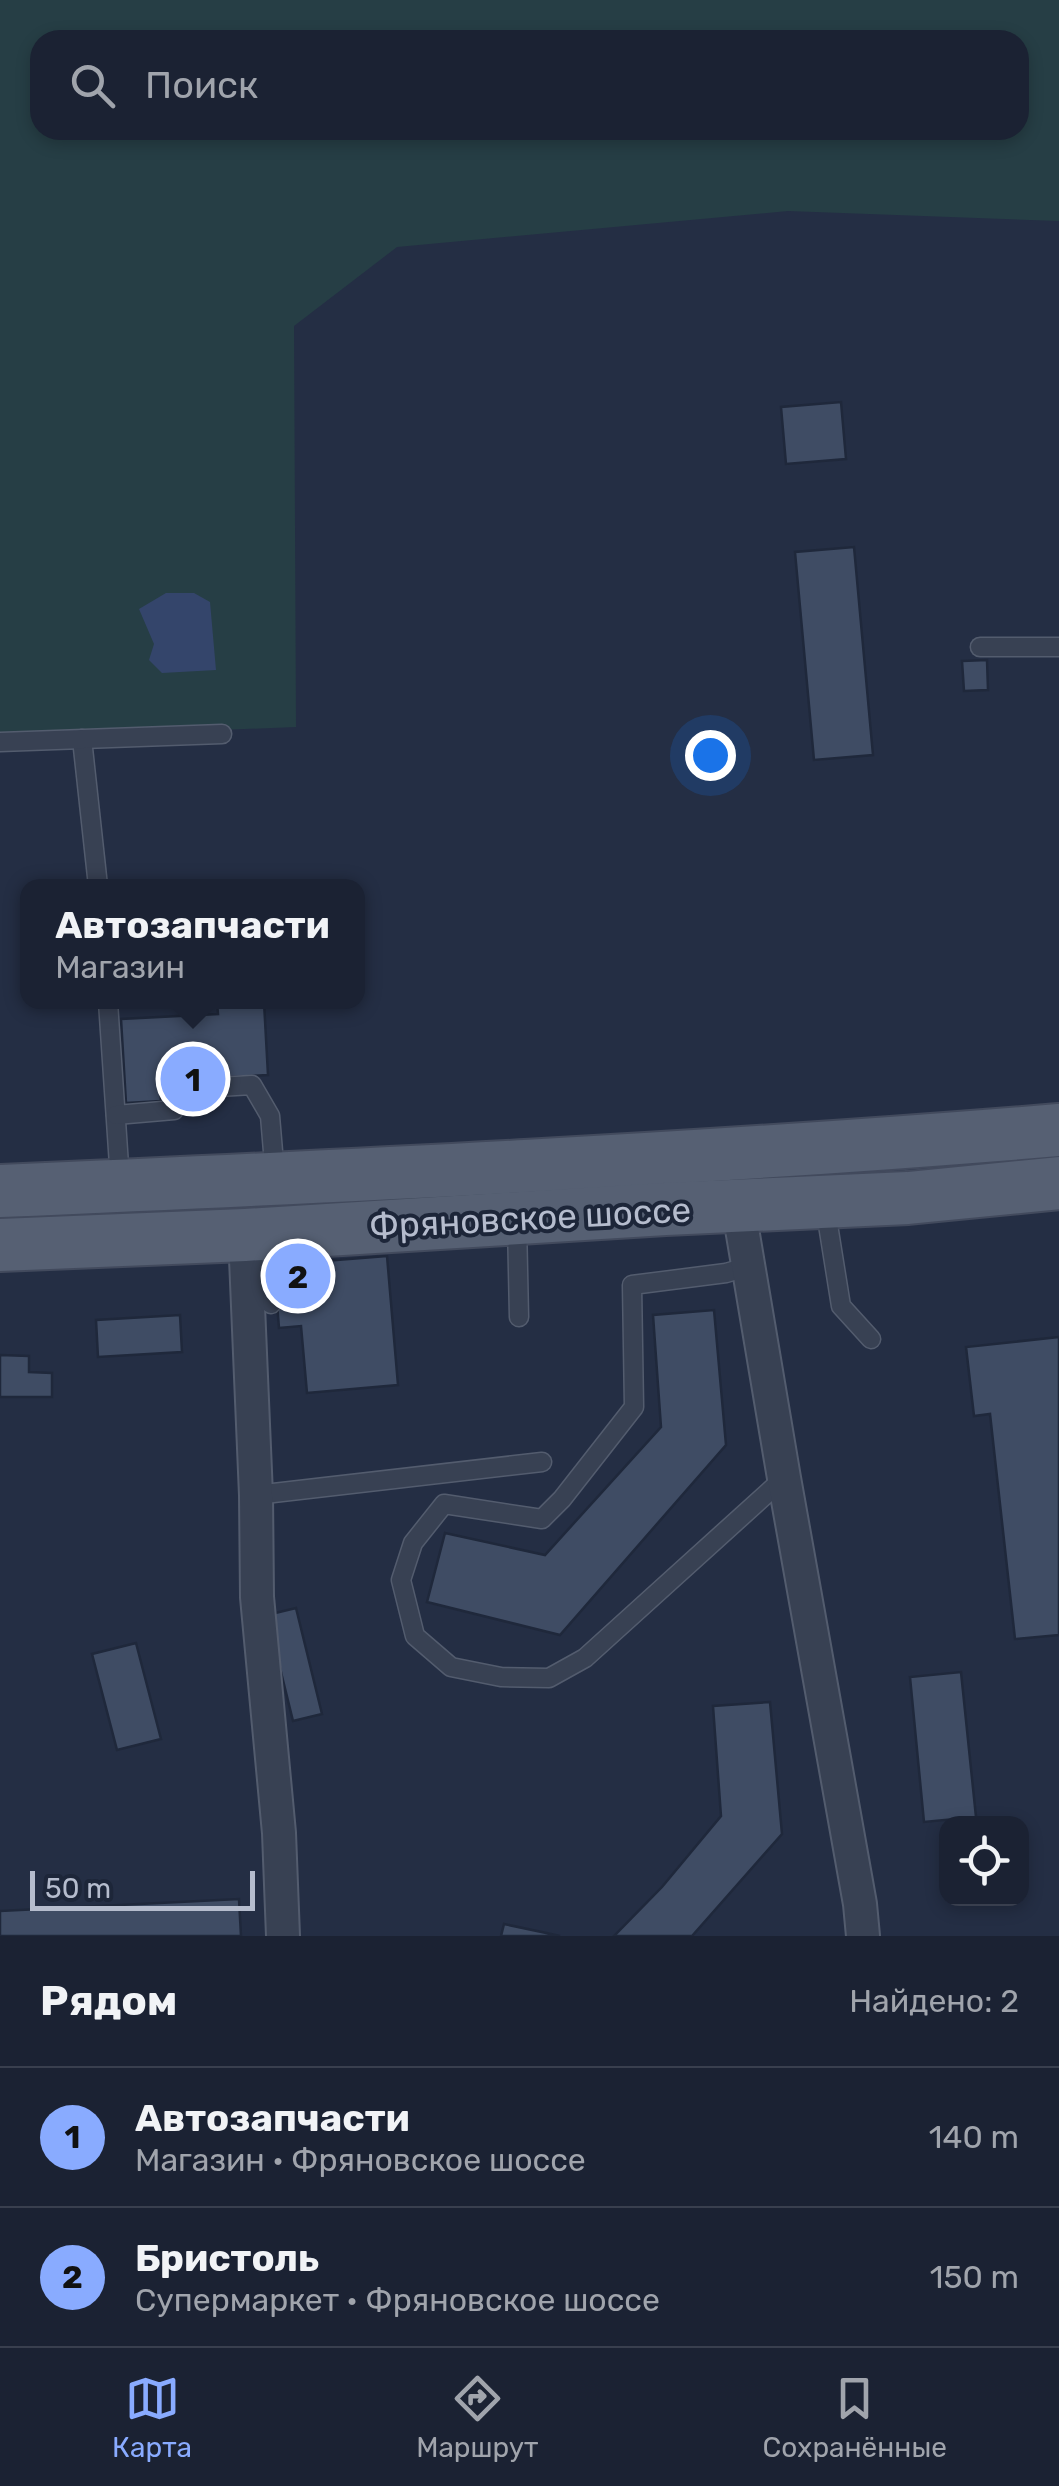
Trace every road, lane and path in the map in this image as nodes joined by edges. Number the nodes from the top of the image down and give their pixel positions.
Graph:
1 (980, 647) dead end
2 (1059, 647) edge
3 (222, 734) dead end
4 (82, 739) junction
5 (0, 742) edge
6 (97, 879) edge
7 (108, 1009) edge
8 (116, 1115) junction
9 (1059, 1130) edge
10 (276, 1180) junction
11 (1059, 1183) edge
12 (121, 1186) junction
13 (0, 1191) edge
14 (908, 1198) junction
15 (824, 1201) junction
16 (738, 1205) junction
17 (1059, 1212) edge
18 (517, 1218) junction
19 (0, 1245) edge
20 (750, 1266) junction
21 (254, 1275) junction
22 (519, 1316) dead end
23 (871, 1339) dead end
24 (542, 1462) dead end
25 (784, 1478) junction
26 (256, 1495) junction
27 (284, 1936) edge
28 (863, 1936) edge

1 - 2 lane
3 - 4 lane
4 - 5 lane
4 - 6 lane
7 - 8 lane
8 - 10 lane
8 - 12 lane
9 - 10 main road, Фряновское шоссе
10 - 12 main road, Фряновское шоссе
11 - 14 main road, Фряновское шоссе
12 - 13 main road, Фряновское шоссе
14 - 15 main road, Фряновское шоссе
14 - 17 main road
15 - 16 main road, Фряновское шоссе
15 - 23 lane
16 - 18 main road, Фряновское шоссе
16 - 20 street
18 - 21 main road, Фряновское шоссе
18 - 22 lane
19 - 21 main road, Фряновское шоссе
20 - 25 street
20 - 25 lane
21 - 26 street
24 - 26 lane
25 - 28 street
26 - 27 street

